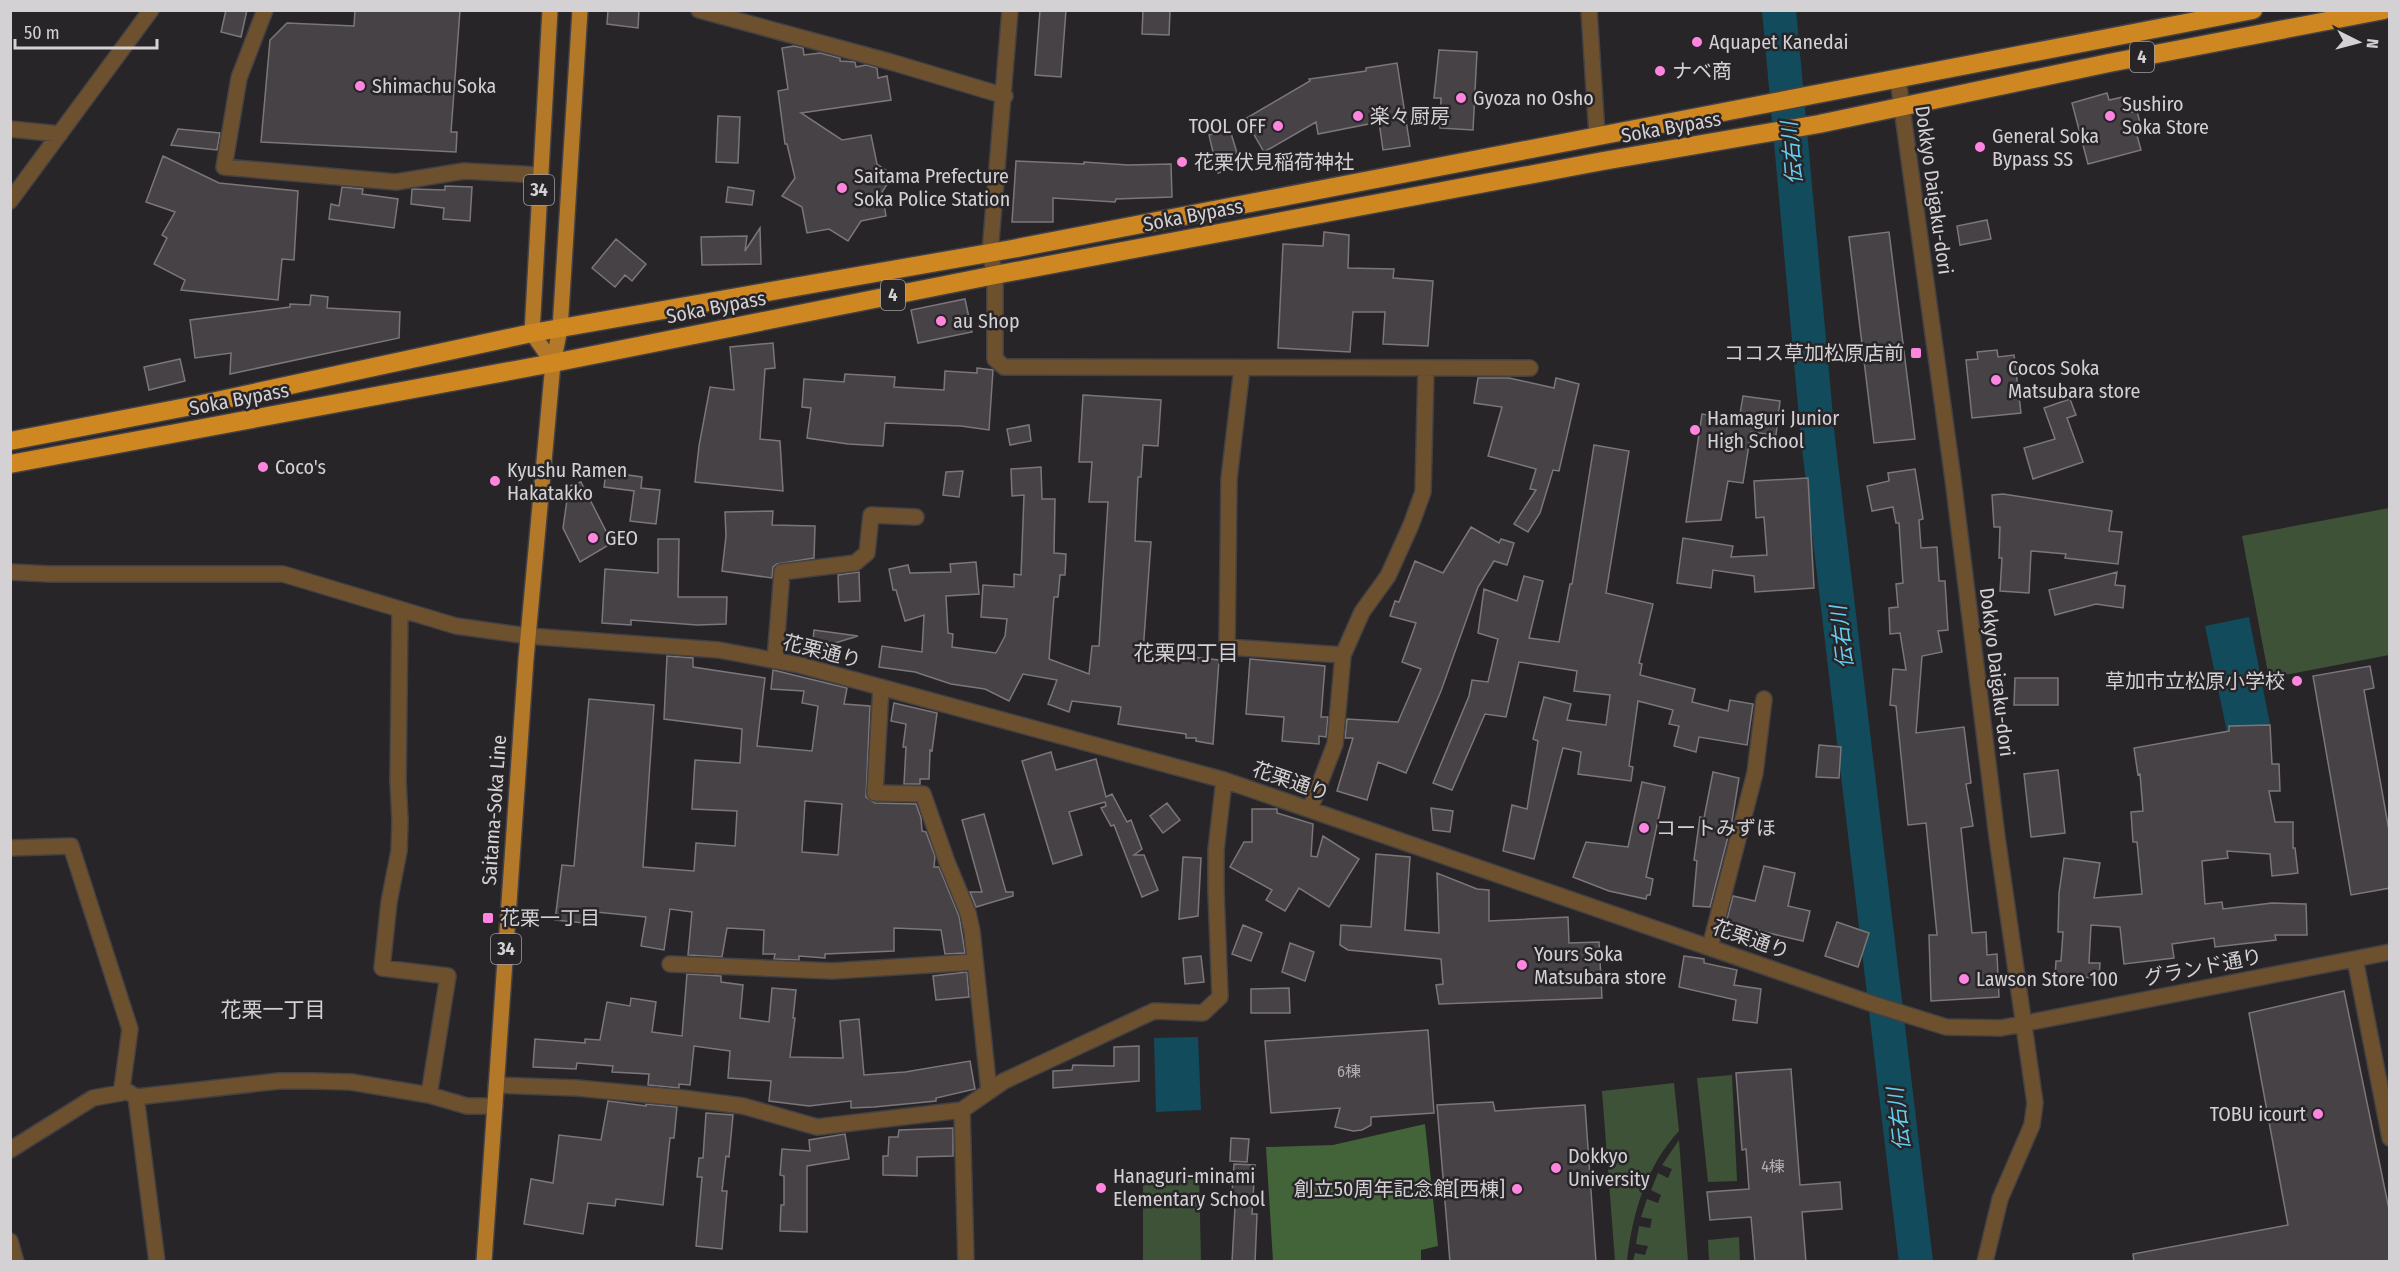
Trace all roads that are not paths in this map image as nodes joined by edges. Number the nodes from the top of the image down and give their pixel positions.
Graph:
1 (151, 10) edge
2 (265, 10) edge
3 (550, 10) edge
4 (580, 10) edge
5 (699, 10) edge
6 (1010, 10) edge
7 (1589, 10) edge
8 (2253, 10) edge
9 (2384, 10) edge
10 (1898, 80) junction
11 (1005, 96) junction
12 (1902, 108) junction
13 (10, 129) edge
14 (60, 134) junction
15 (1597, 135) junction
16 (539, 175) junction
17 (10, 201) edge
18 (990, 253) junction
19 (995, 275) junction
20 (560, 329) junction
21 (532, 333) junction
22 (552, 363) junction
23 (1242, 368) junction
24 (1530, 368) dead end
25 (1426, 369) junction
26 (10, 441) edge
27 (10, 464) edge
28 (916, 517) dead end
29 (10, 572) edge
30 (400, 611) junction
31 (528, 636) junction
32 (1342, 655) junction
33 (775, 660) junction
34 (881, 687) junction
35 (1764, 699) dead end
36 (1224, 780) junction
37 (1310, 809) junction
38 (10, 849) edge
39 (1710, 947) junction
40 (2390, 952) edge
41 (2355, 959) junction
42 (975, 962) junction
43 (670, 964) dead end
44 (2024, 1024) junction
45 (496, 1085) junction
46 (122, 1088) junction
47 (989, 1090) junction
48 (429, 1095) junction
49 (136, 1097) junction
50 (495, 1106) junction
51 (962, 1110) junction
52 (2390, 1138) edge
53 (10, 1150) edge
54 (10, 1241) edge
55 (16, 1262) edge
56 (157, 1262) edge
57 (484, 1262) edge
58 (966, 1262) edge
59 (1985, 1262) edge

1 - 14 street
2 - 16 street
3 - 16 main road, 34
4 - 20 main road, Saitama-Soka Line / 34
5 - 11 street
6 - 11 street
7 - 15 street
8 - 10 highway, Soka Bypass / 4
9 - 12 highway, Soka Bypass / 4
10 - 12 street, Dokkyo Daigaku-dori
10 - 15 highway, Soka Bypass / 4
11 - 18 street
12 - 19 highway, Soka Bypass / 4
12 - 44 street, Dokkyo Daigaku-dori
13 - 14 street
14 - 17 street
15 - 18 highway, Soka Bypass / 4
16 - 21 main road, 34
18 - 19 street
18 - 20 highway, Soka Bypass / 4
19 - 22 highway, Soka Bypass / 4
19 - 23 street
20 - 21 highway, Soka Bypass / 4
20 - 22 main road, Saitama-Soka Line / 34
21 - 22 main road
21 - 26 highway, Soka Bypass / 4
22 - 27 highway, Soka Bypass / 4
22 - 31 main road, Saitama-Soka Line / 34
23 - 25 street
23 - 32 street
24 - 25 street
25 - 32 street
28 - 33 street
29 - 30 street, 花栗通り
30 - 31 street, 花栗通り
30 - 48 street
31 - 33 street, 花栗通り
31 - 45 main road, Saitama-Soka Line / 34
32 - 37 street
33 - 34 street, 花栗通り
34 - 36 street, 花栗通り
34 - 42 street
35 - 39 street
36 - 37 street, 花栗通り
36 - 47 street
37 - 39 street, 花栗通り
38 - 46 street
39 - 44 street, 花栗通り
40 - 41 street, グランド通り
41 - 44 street, グランド通り
41 - 52 street
42 - 43 street
42 - 47 street
44 - 59 street, Dokkyo Daigaku-dori
45 - 50 main road, Saitama-Soka Line / 34
45 - 51 street
46 - 49 street
46 - 53 street
47 - 51 street
48 - 49 street
48 - 50 street
49 - 56 street
50 - 57 main road, Saitama-Soka Line / 34
51 - 58 street
54 - 55 street

